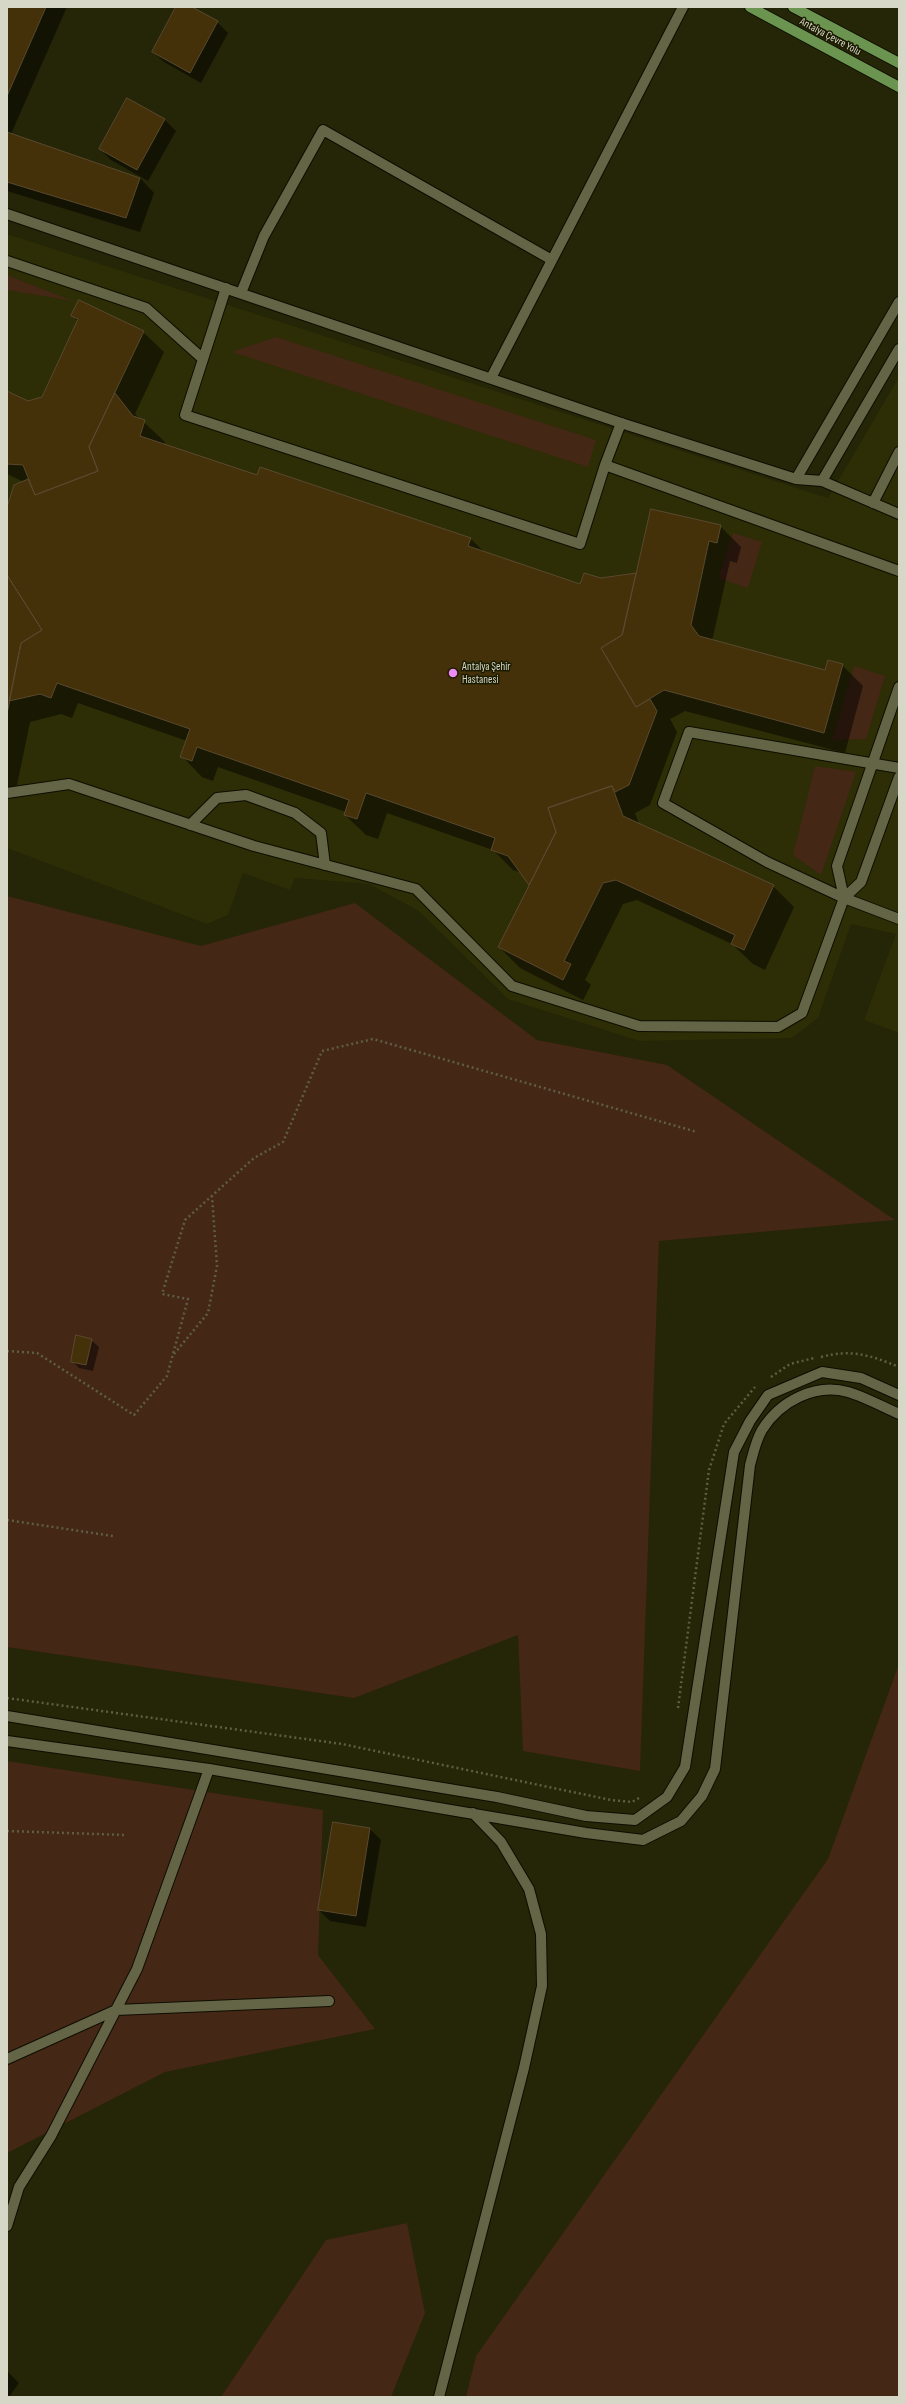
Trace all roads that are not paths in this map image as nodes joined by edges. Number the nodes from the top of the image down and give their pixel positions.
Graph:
1 (684, 7) edge
2 (750, 7) edge
3 (792, 7) edge
4 (899, 63) edge
5 (899, 87) edge
6 (7, 214) edge
7 (552, 260) junction
8 (7, 261) edge
9 (226, 288) junction
10 (241, 293) junction
11 (899, 302) edge
12 (899, 350) edge
13 (203, 359) junction
14 (491, 378) junction
15 (621, 423) junction
16 (899, 452) edge
17 (605, 465) junction
18 (796, 479) junction
19 (822, 481) junction
20 (873, 503) junction
21 (899, 514) edge
22 (899, 570) edge
23 (899, 687) edge
24 (872, 763) junction
25 (899, 768) edge
26 (899, 777) edge
27 (7, 793) edge
28 (190, 825) junction
29 (325, 865) junction
30 (844, 898) junction
31 (899, 919) edge
32 (899, 1395) edge
33 (899, 1414) edge
34 (7, 1716) edge
35 (7, 1741) edge
36 (209, 1770) junction
37 (473, 1813) junction
38 (329, 2001) dead end
39 (116, 2010) junction
40 (7, 2059) edge
41 (7, 2226) edge
42 (440, 2397) edge

1 - 7 street
2 - 5 main road, Antalya Çevre Yolu
3 - 4 main road, Antalya Çevre Yolu
6 - 9 street
7 - 10 street
7 - 14 street
8 - 13 street
9 - 10 street
9 - 13 street
10 - 14 street
11 - 18 street
12 - 19 street
13 - 17 street
14 - 15 street
15 - 17 street
15 - 18 street
16 - 20 street
17 - 22 street
18 - 19 street
19 - 20 street
20 - 21 street
23 - 24 street
24 - 25 street
24 - 30 street
24 - 30 street
26 - 30 street
27 - 28 street
28 - 29 street
28 - 29 street
29 - 30 street
30 - 31 street
32 - 34 street
33 - 37 street
35 - 36 street
36 - 37 street
36 - 39 street
37 - 42 street
38 - 39 street
39 - 40 street
39 - 41 street

